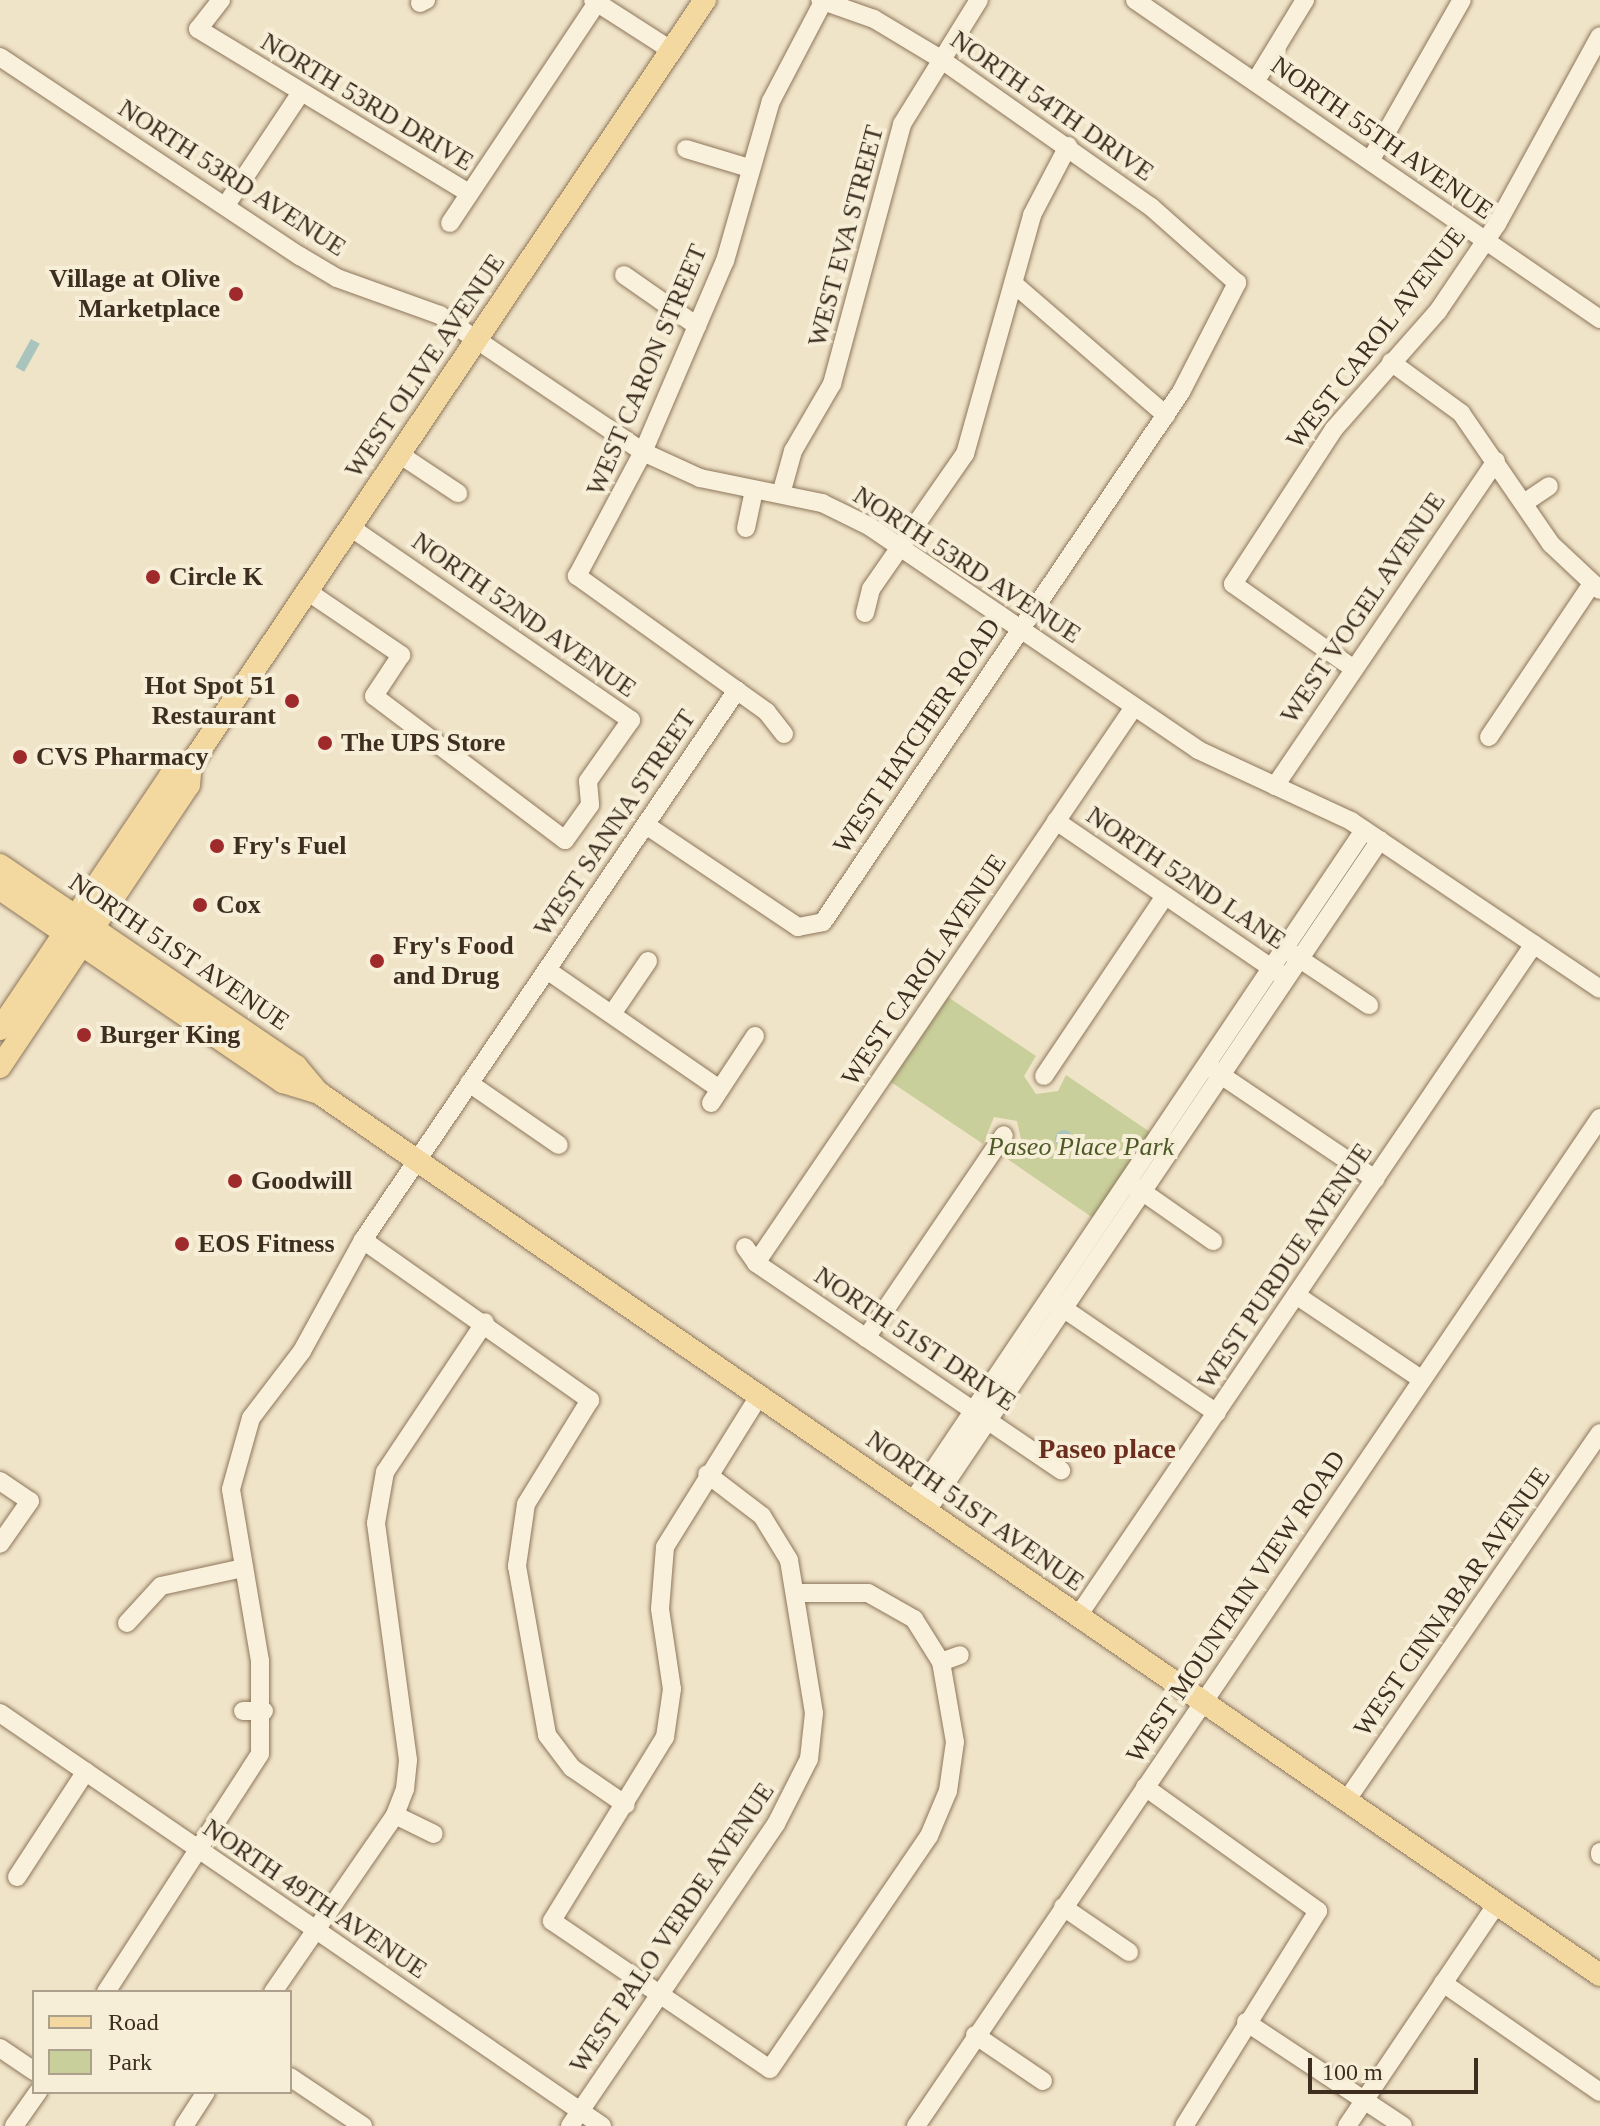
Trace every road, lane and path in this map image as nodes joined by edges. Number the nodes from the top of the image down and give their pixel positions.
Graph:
1 (221, 0) edge
2 (705, 0) edge
3 (979, 0) edge
4 (1305, 0) edge
5 (1462, 0) edge
6 (596, 1) edge
7 (821, 1) edge
8 (1141, 2) edge
9 (1600, 36) edge
10 (671, 50) junction
11 (0, 57) edge
12 (939, 58) junction
13 (1255, 82) junction
14 (300, 94) junction
15 (1068, 146) junction
16 (686, 149) dead end
17 (1370, 161) junction
18 (749, 168) junction
19 (469, 193) junction
20 (226, 205) junction
21 (450, 223) dead end
22 (1485, 241) junction
23 (624, 275) dead end
24 (1237, 283) joint
25 (1014, 284) junction
26 (1600, 318) edge
27 (697, 326) junction
28 (475, 339) junction
29 (1391, 362) junction
30 (1166, 415) junction
31 (643, 452) junction
32 (399, 454) junction
33 (1496, 461) junction
34 (1549, 486) dead end
35 (754, 490) junction
36 (458, 493) dead end
37 (781, 494) junction
38 (1524, 503) junction
39 (350, 527) junction
40 (746, 528) dead end
41 (900, 546) junction
42 (1596, 587) edge
43 (307, 591) junction
44 (865, 613) dead end
45 (1021, 630) junction
46 (1354, 669) junction
47 (737, 690) junction
48 (1134, 707) junction
49 (784, 734) dead end
50 (1489, 737) dead end
51 (1275, 786) junction
52 (1056, 821) junction
53 (646, 825) junction
54 (1372, 835) junction
55 (0, 865) edge
56 (0, 889) edge
57 (1165, 896) junction
58 (79, 930) junction
59 (1534, 944) junction
60 (1292, 954) junction
61 (648, 961) dead end
62 (547, 970) junction
63 (1279, 973) junction
64 (1600, 989) edge
65 (1369, 1005) dead end
66 (612, 1014) junction
67 (0, 1029) edge
68 (755, 1036) dead end
69 (0, 1067) edge
70 (1214, 1070) junction
71 (1044, 1076) dead end
72 (469, 1083) junction
73 (1600, 1118) edge
74 (1004, 1135) dead end
75 (1593, 1144) edge
76 (559, 1145) dead end
77 (417, 1160) junction
78 (1375, 1179) junction
79 (1135, 1186) junction
80 (363, 1240) junction
81 (1213, 1241) dead end
82 (745, 1247) dead end
83 (756, 1263) junction
84 (1296, 1295) junction
85 (1056, 1304) junction
86 (485, 1322) junction
87 (866, 1338) junction
88 (1421, 1379) junction
89 (759, 1396) junction
90 (1217, 1413) junction
91 (980, 1416) junction
92 (1600, 1433) edge
93 (1061, 1470) dead end
94 (707, 1474) junction
95 (0, 1481) edge
96 (919, 1507) junction
97 (0, 1544) edge
98 (243, 1568) junction
99 (795, 1593) junction
100 (1078, 1616) junction
101 (127, 1623) dead end
102 (960, 1655) dead end
103 (941, 1662) junction
104 (1202, 1702) junction
105 (243, 1711) dead end
106 (264, 1711) junction
107 (0, 1713) edge
108 (86, 1771) junction
109 (1145, 1787) junction
110 (1346, 1801) junction
111 (626, 1805) junction
112 (395, 1815) junction
113 (434, 1834) dead end
114 (201, 1852) junction
115 (17, 1877) dead end
116 (1497, 1904) junction
117 (1063, 1907) junction
118 (315, 1930) junction
119 (1129, 1952) dead end
120 (1600, 1975) edge
121 (1443, 1983) junction
122 (107, 1990) edge
123 (274, 1990) edge
124 (658, 1995) junction
125 (1246, 2022) junction
126 (975, 2035) junction
127 (0, 2048) edge
128 (32, 2070) edge
129 (292, 2078) edge
130 (1043, 2081) dead end
131 (1600, 2092) edge
132 (37, 2094) edge
133 (205, 2094) edge
134 (1364, 2100) junction
135 (575, 2119) edge
136 (190, 2124) edge
137 (14, 2126) edge
138 (363, 2126) edge
139 (602, 2126) edge
140 (916, 2126) edge
141 (1184, 2126) edge
142 (1347, 2126) edge
143 (1403, 2126) edge

1 - 14 street, NORTH 53RD DRIVE
2 - 10 main road, WEST OLIVE AVENUE
3 - 12 street, WEST EVA STREET
4 - 13 street
5 - 17 street
6 - 10 street
6 - 19 street
7 - 12 street, NORTH 54TH DRIVE
7 - 18 street, WEST CARON STREET
8 - 13 street, NORTH 55TH AVENUE
9 - 22 street, WEST CAROL AVENUE
10 - 28 main road, WEST OLIVE AVENUE
11 - 20 street, NORTH 53RD AVENUE
12 - 15 street, NORTH 54TH DRIVE
12 - 37 street, WEST EVA STREET
13 - 17 street, NORTH 55TH AVENUE
14 - 19 street, NORTH 53RD DRIVE
14 - 20 street
15 - 24 street, NORTH 54TH DRIVE
15 - 25 street
16 - 18 street
17 - 22 street, NORTH 55TH AVENUE
18 - 27 street, WEST CARON STREET
19 - 21 street
20 - 28 street, NORTH 53RD AVENUE
22 - 26 street, NORTH 55TH AVENUE
22 - 29 street, WEST CAROL AVENUE
23 - 27 street
24 - 30 street, WEST HATCHER ROAD
25 - 30 street
25 - 41 street
27 - 31 street, WEST CARON STREET
28 - 31 street, NORTH 53RD AVENUE
28 - 32 main road, WEST OLIVE AVENUE
29 - 33 street
29 - 46 street, WEST CAROL AVENUE
30 - 45 street, WEST HATCHER ROAD
31 - 35 street, NORTH 53RD AVENUE
31 - 47 street, WEST CARON STREET
32 - 36 street
32 - 39 main road, WEST OLIVE AVENUE
33 - 38 street
33 - 46 street, WEST VOGEL AVENUE
34 - 38 street
35 - 37 street, NORTH 53RD AVENUE
35 - 40 street
37 - 41 street, NORTH 53RD AVENUE
38 - 42 street
39 - 43 main road, WEST OLIVE AVENUE
39 - 43 street, NORTH 52ND AVENUE
41 - 44 street
41 - 45 street, NORTH 53RD AVENUE
42 - 50 street
43 - 58 main road, WEST OLIVE AVENUE
45 - 48 street, NORTH 53RD AVENUE
45 - 53 street, WEST HATCHER ROAD
46 - 51 street, WEST VOGEL AVENUE
47 - 49 street
47 - 53 street, WEST SANNA STREET
48 - 51 street, NORTH 53RD AVENUE
48 - 52 street, WEST CAROL AVENUE
51 - 54 street, NORTH 53RD AVENUE
52 - 57 street, NORTH 52ND LANE
52 - 83 street, WEST CAROL AVENUE
53 - 62 street, WEST SANNA STREET
54 - 59 street, NORTH 53RD AVENUE
54 - 60 street
55 - 58 main road, NORTH 51ST AVENUE
56 - 58 main road, NORTH 51ST AVENUE
57 - 63 street, NORTH 52ND LANE
57 - 71 street
58 - 67 main road, WEST OLIVE AVENUE
58 - 69 main road, WEST OLIVE AVENUE
58 - 77 main road, NORTH 51ST AVENUE
59 - 64 street, NORTH 53RD AVENUE
59 - 78 street, WEST PURDUE AVENUE
60 - 63 street
60 - 65 street, NORTH 52ND LANE
61 - 66 street
62 - 66 street
62 - 72 street, WEST SANNA STREET
63 - 70 street
66 - 68 street
70 - 78 street
70 - 79 street
72 - 76 street
72 - 77 street, WEST SANNA STREET
73 - 75 street, WEST MOUNTAIN VIEW ROAD
74 - 87 street
75 - 88 street, WEST MOUNTAIN VIEW ROAD
77 - 80 street, WEST SANNA STREET
77 - 89 main road, NORTH 51ST AVENUE
78 - 84 street, WEST PURDUE AVENUE
79 - 81 street
79 - 85 street
80 - 86 street
80 - 98 street, WEST SANNA STREET
82 - 83 street, NORTH 51ST DRIVE
83 - 87 street, NORTH 51ST DRIVE
84 - 88 street
84 - 90 street, WEST PURDUE AVENUE
85 - 90 street
85 - 91 street
86 - 111 street
86 - 112 street
87 - 91 street, NORTH 51ST DRIVE
88 - 104 street, WEST MOUNTAIN VIEW ROAD
89 - 94 street
89 - 96 main road, NORTH 51ST AVENUE
90 - 100 street, WEST PURDUE AVENUE
91 - 93 street, NORTH 51ST DRIVE
91 - 96 street
92 - 110 street, WEST CINNABAR AVENUE
94 - 99 street, WEST PALO VERDE AVENUE
94 - 111 street
95 - 97 street
96 - 100 main road, NORTH 51ST AVENUE
98 - 101 street
98 - 106 street
99 - 103 street
99 - 124 street, WEST PALO VERDE AVENUE
100 - 104 main road, NORTH 51ST AVENUE
102 - 103 street
103 - 124 street
104 - 109 street, WEST MOUNTAIN VIEW ROAD
104 - 110 main road, NORTH 51ST AVENUE
105 - 106 street
106 - 114 street
107 - 108 street, NORTH 49TH AVENUE
108 - 114 street, NORTH 49TH AVENUE
108 - 115 street
109 - 117 street, WEST MOUNTAIN VIEW ROAD
109 - 125 street
110 - 116 main road, NORTH 51ST AVENUE
111 - 124 street
112 - 113 street
112 - 118 street
114 - 118 street, NORTH 49TH AVENUE
114 - 122 street
116 - 120 main road, NORTH 51ST AVENUE
116 - 121 street
117 - 119 street
117 - 126 street, WEST MOUNTAIN VIEW ROAD
118 - 123 street
118 - 135 street, NORTH 49TH AVENUE
121 - 131 street
121 - 134 street
124 - 135 street, WEST PALO VERDE AVENUE
125 - 134 street
125 - 141 street
126 - 130 street
126 - 140 street, WEST MOUNTAIN VIEW ROAD
127 - 128 street
129 - 138 street
132 - 137 street
133 - 136 street
134 - 142 street
134 - 143 street
135 - 139 street, NORTH 49TH AVENUE

